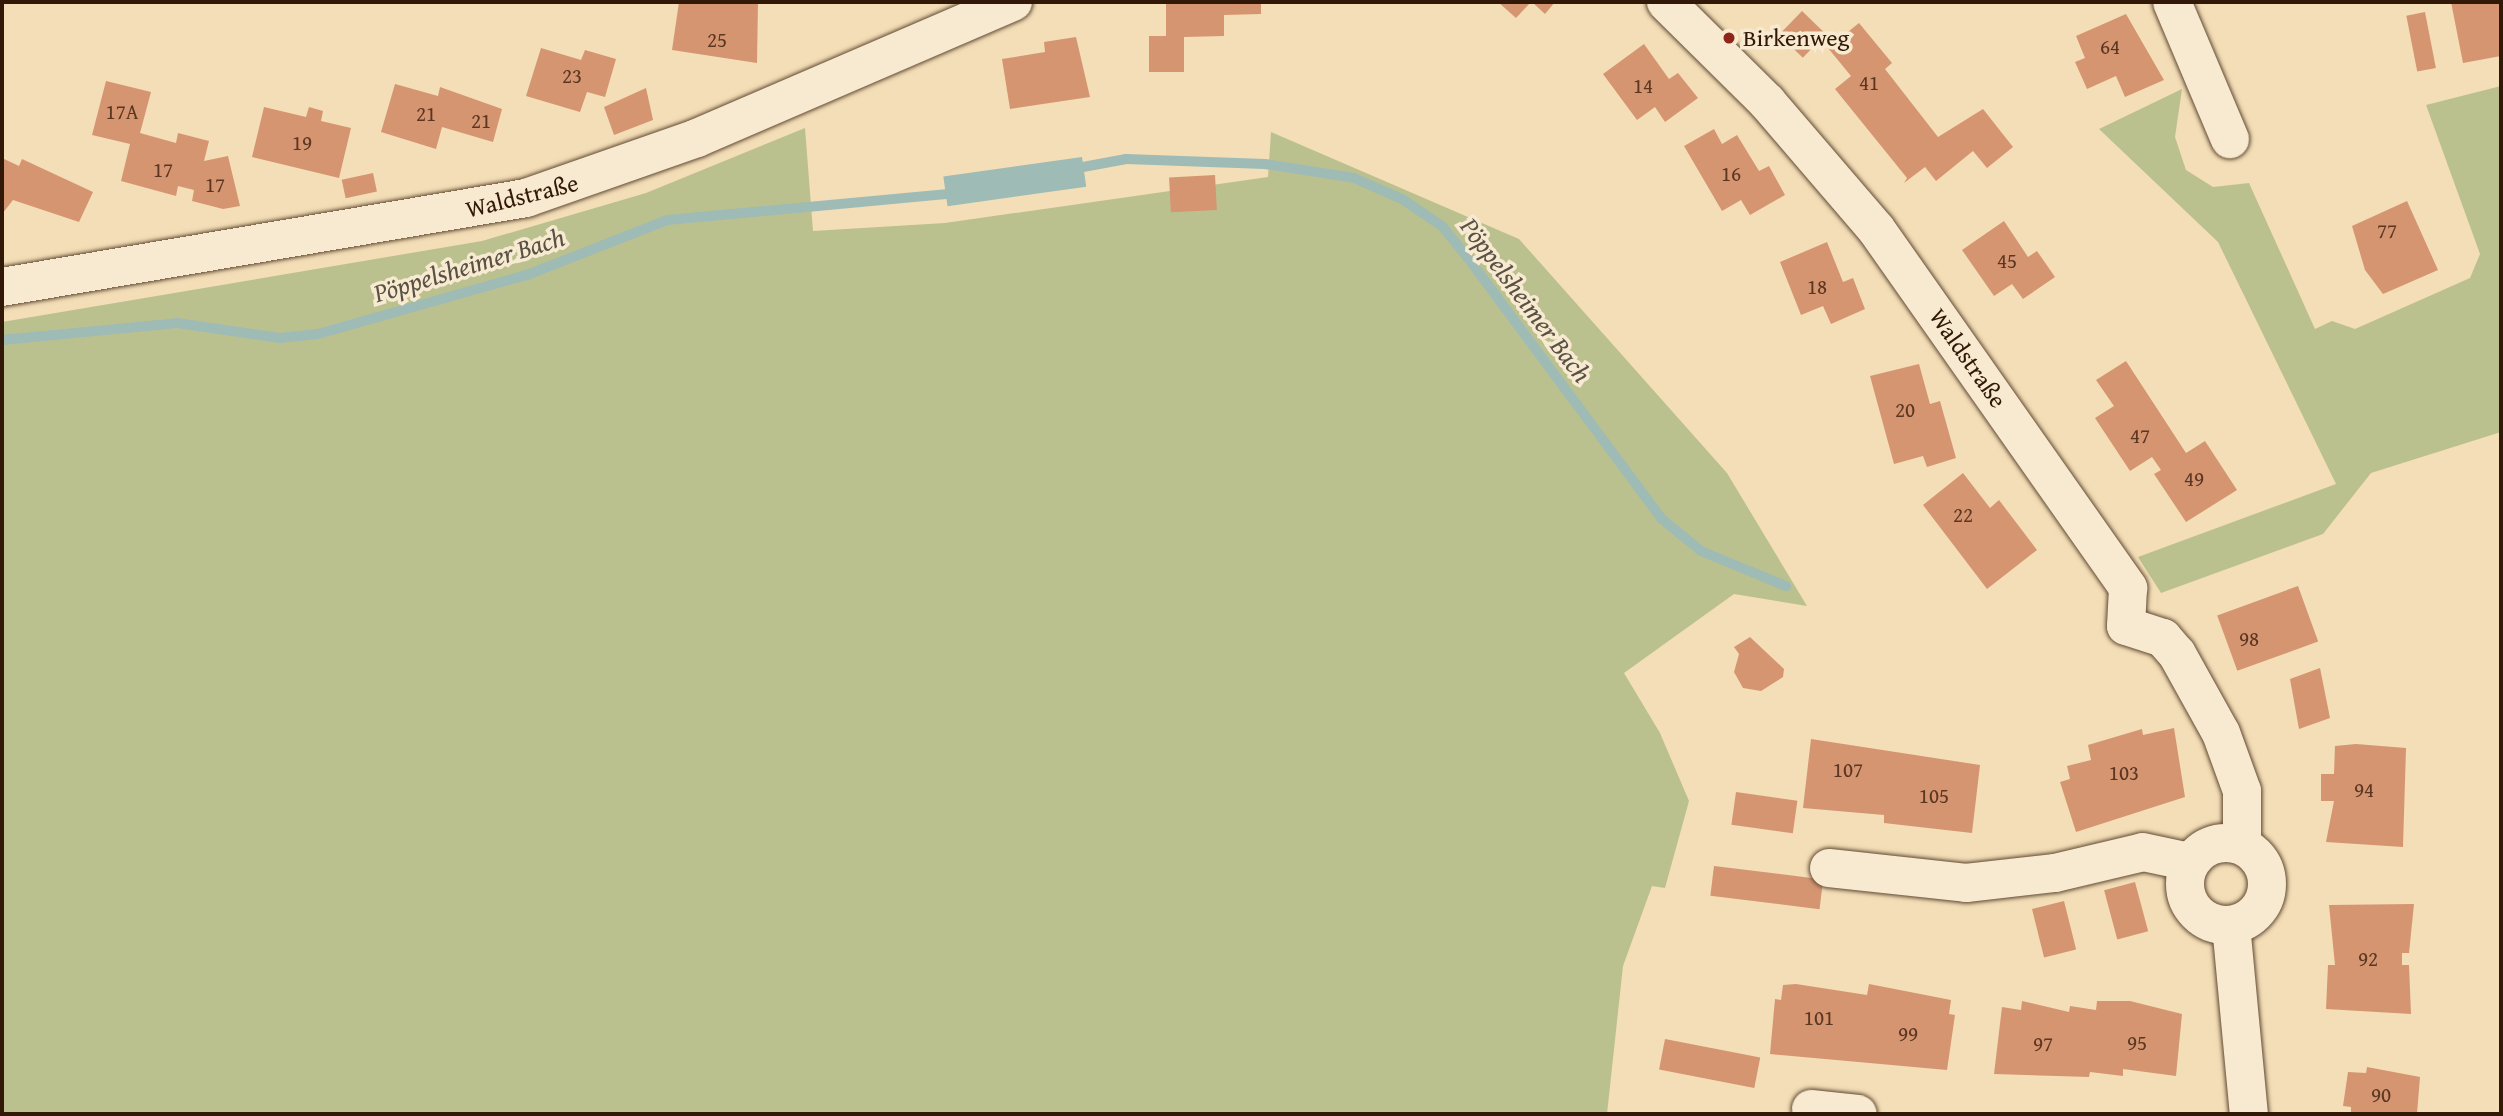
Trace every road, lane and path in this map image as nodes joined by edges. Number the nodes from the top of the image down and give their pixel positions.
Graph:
1 (1013, 2) edge
2 (1666, 2) edge
3 (2172, 2) edge
4 (2230, 139) dead end
5 (2, 286) edge
6 (2242, 845) junction
7 (2190, 862) junction
8 (1829, 868) dead end
9 (2231, 925) junction
10 (1811, 1109) dead end
11 (1858, 1114) edge
12 (2249, 1114) edge

1 - 5 street, Waldstraße
2 - 6 street, Waldstraße
3 - 4 street
6 - 7 street
6 - 9 street
7 - 8 street
7 - 9 street
9 - 12 street
10 - 11 street

